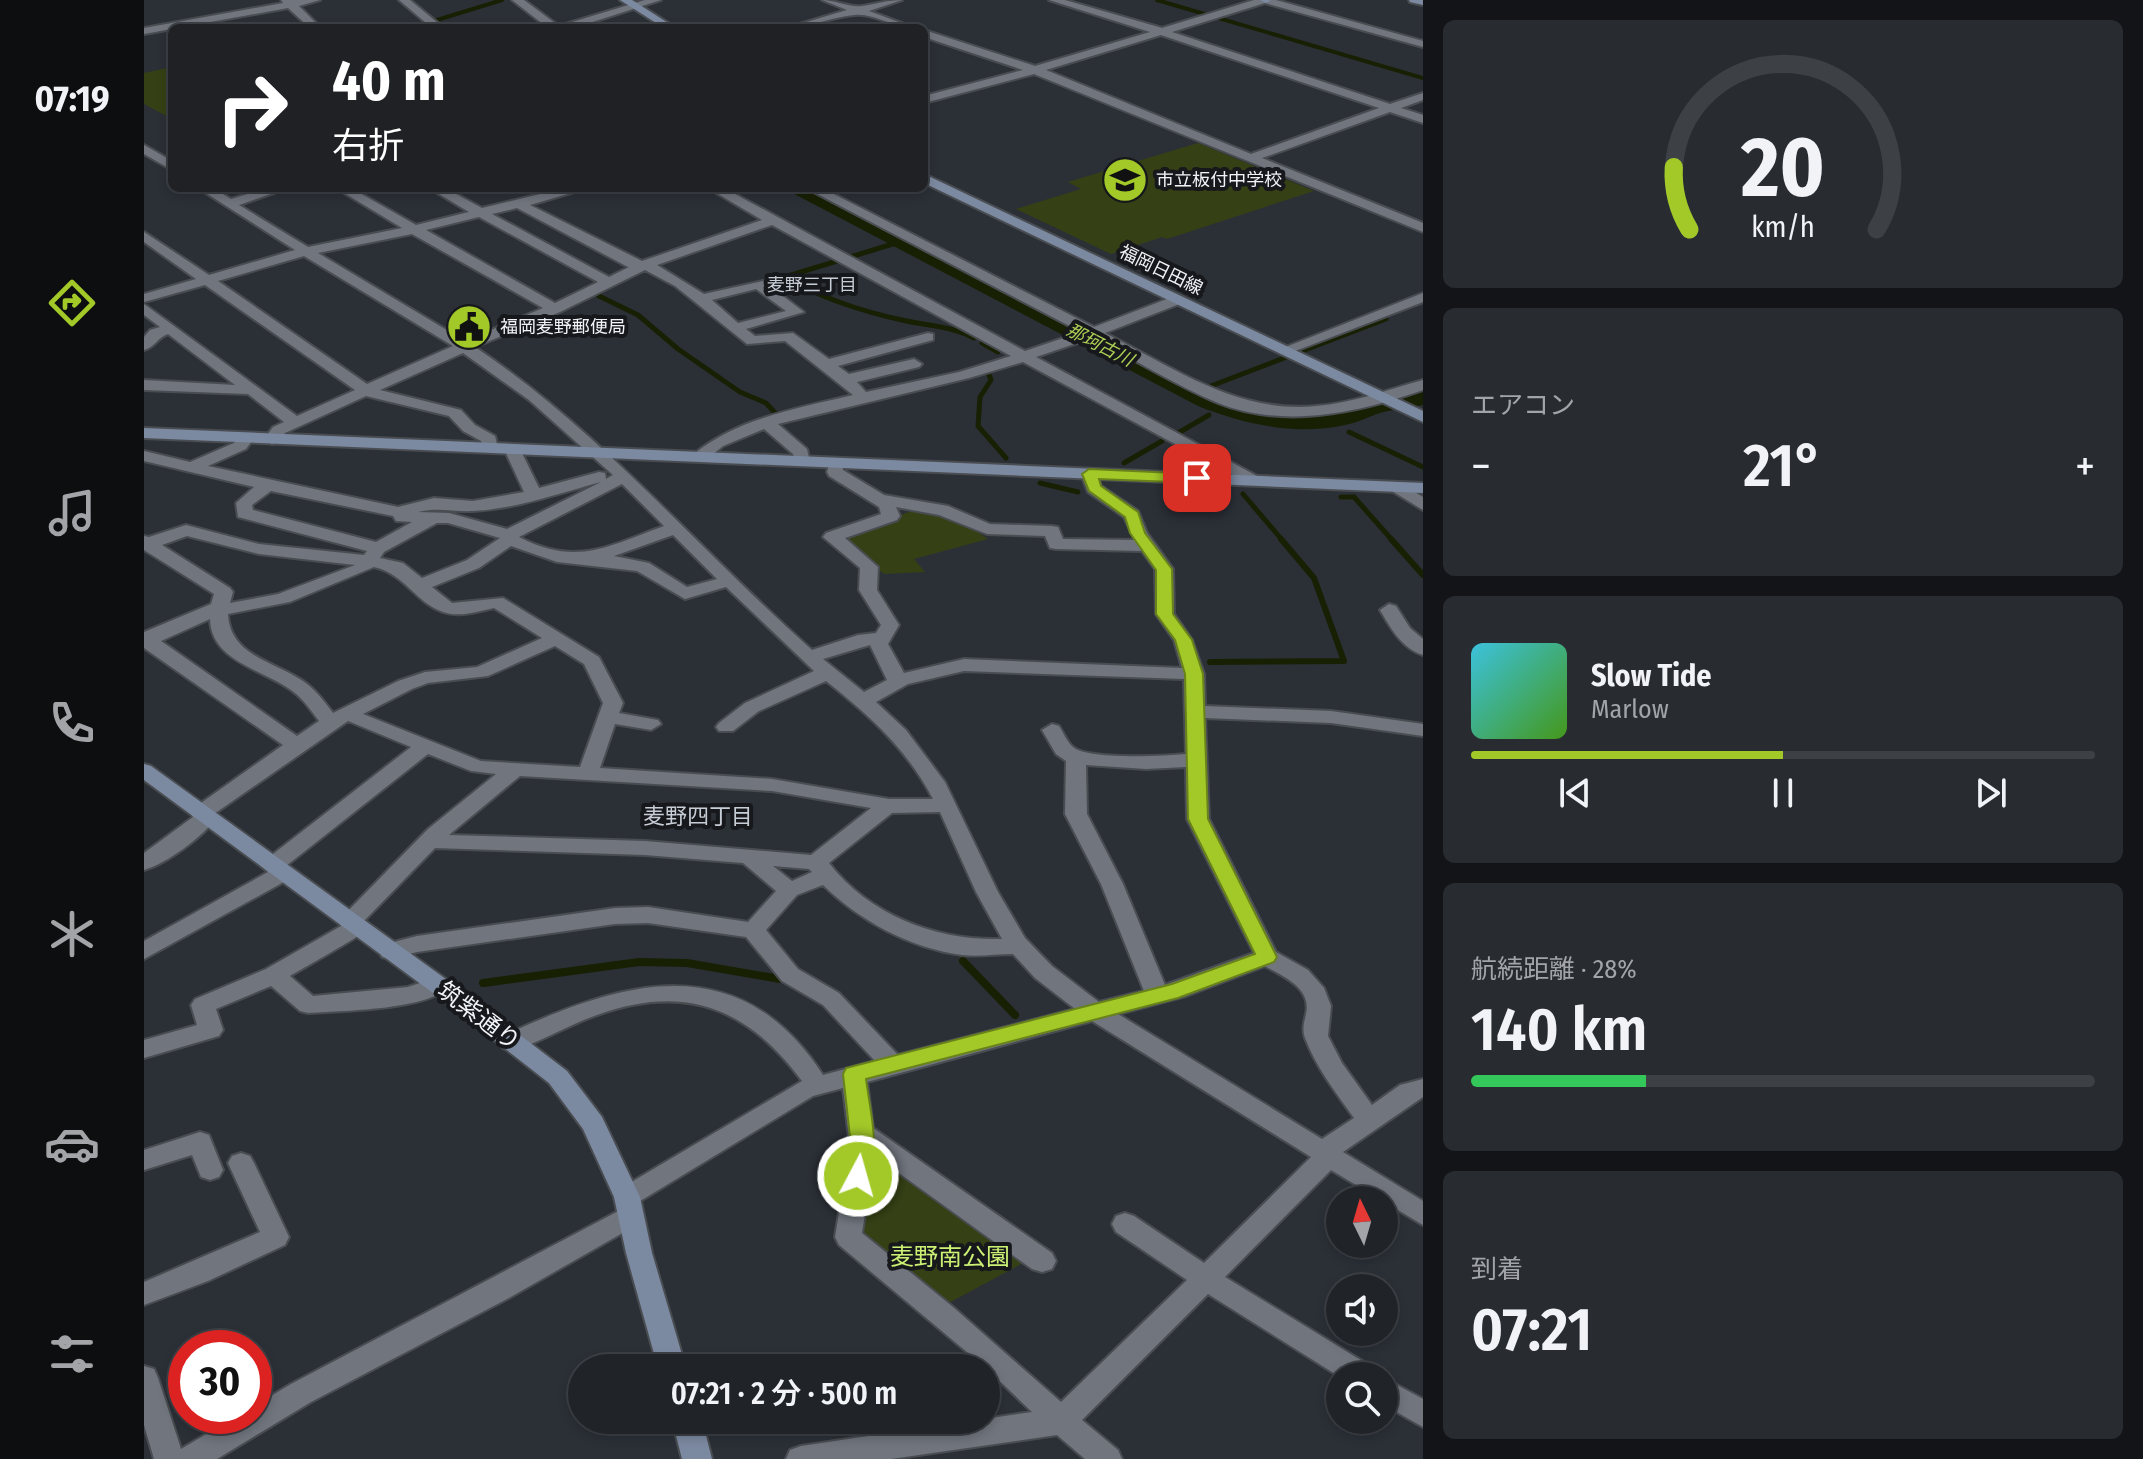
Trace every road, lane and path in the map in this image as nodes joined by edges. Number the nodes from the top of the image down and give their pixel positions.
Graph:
1 (315, 0) edge
2 (404, 0) edge
3 (517, 0) edge
4 (656, 0) edge
5 (827, 0) edge
6 (897, 0) edge
7 (1054, 0) edge
8 (1265, 0) edge
9 (1280, 0) edge
10 (1414, 0) edge
11 (288, 2) edge
12 (1423, 2) edge
13 (630, 3) edge
14 (858, 10) junction
15 (186, 24) edge
16 (312, 24) edge
17 (434, 24) edge
18 (550, 24) edge
19 (574, 24) edge
20 (664, 24) edge
21 (806, 24) edge
22 (898, 24) edge
23 (168, 28) edge
24 (144, 31) edge
25 (1160, 31) junction
26 (928, 34) edge
27 (1423, 42) edge
28 (1035, 70) junction
29 (1423, 96) edge
30 (928, 99) edge
31 (1391, 108) junction
32 (1423, 119) edge
33 (144, 149) edge
34 (1251, 158) junction
35 (168, 164) edge
36 (928, 180) edge
37 (210, 192) edge
38 (269, 192) edge
39 (349, 192) edge
40 (442, 192) edge
41 (536, 192) edge
42 (564, 192) edge
43 (722, 192) edge
44 (820, 192) edge
45 (546, 197) junction
46 (229, 204) junction
47 (519, 204) junction
48 (481, 213) junction
49 (774, 220) junction
50 (1423, 228) edge
51 (415, 229) junction
52 (144, 236) edge
53 (306, 251) junction
54 (647, 264) junction
55 (207, 279) junction
56 (610, 283) junction
57 (1423, 297) edge
58 (144, 298) edge
59 (699, 299) junction
60 (1177, 300) junction
61 (144, 308) edge
62 (555, 309) junction
63 (171, 328) junction
64 (735, 328) junction
65 (1096, 332) junction
66 (928, 337) dead end
67 (144, 346) edge
68 (463, 348) junction
69 (1285, 350) junction
70 (1024, 355) junction
71 (213, 360) junction
72 (914, 364) dead end
73 (825, 365) junction
74 (849, 379) junction
75 (144, 385) edge
76 (1423, 385) edge
77 (193, 387) junction
78 (253, 390) junction
79 (368, 392) junction
80 (862, 397) junction
81 (1382, 397) junction
82 (1419, 414) edge
83 (296, 423) junction
84 (768, 424) junction
85 (144, 433) edge
86 (246, 438) junction
87 (272, 439) junction
88 (490, 448) junction
89 (512, 449) junction
90 (601, 453) junction
91 (144, 456) edge
92 (700, 457) junction
93 (802, 462) junction
94 (836, 463) junction
95 (192, 467) junction
96 (620, 474) junction
97 (1089, 474) junction
98 (1251, 480) junction
99 (268, 485) junction
100 (1398, 487) junction
101 (1423, 488) edge
102 (534, 495) junction
103 (881, 501) junction
104 (1423, 505) edge
105 (399, 512) junction
106 (431, 519) junction
107 (675, 528) junction
108 (509, 537) junction
109 (145, 543) edge
110 (1149, 546) junction
111 (374, 555) junction
112 (590, 558) junction
113 (728, 581) junction
114 (421, 585) junction
115 (218, 608) junction
116 (1389, 610) dead end
117 (557, 638) junction
118 (880, 639) junction
119 (145, 640) edge
120 (1423, 649) edge
121 (809, 657) junction
122 (829, 672) junction
123 (1194, 674) junction
124 (901, 680) junction
125 (864, 700) junction
126 (1194, 712) junction
127 (608, 717) junction
128 (339, 718) junction
129 (651, 724) dead end
130 (726, 727) dead end
131 (1052, 730) dead end
132 (1423, 730) edge
133 (296, 745) junction
134 (427, 745) junction
135 (1076, 758) junction
136 (1195, 760) junction
137 (517, 768) junction
138 (144, 770) edge
139 (588, 772) junction
140 (945, 805) junction
141 (887, 806) junction
142 (204, 815) junction
143 (429, 841) junction
144 (748, 856) junction
145 (144, 863) edge
146 (820, 869) junction
147 (277, 870) junction
148 (789, 890) junction
149 (354, 925) junction
150 (753, 930) junction
151 (1019, 947) junction
152 (144, 951) edge
153 (390, 951) junction
154 (1267, 957) junction
155 (274, 975) junction
156 (437, 985) junction
157 (1158, 996) junction
158 (1097, 1013) junction
159 (512, 1042) junction
160 (144, 1049) edge
161 (893, 1065) junction
162 (854, 1074) junction
163 (817, 1085) junction
164 (1423, 1088) edge
165 (1369, 1120) junction
166 (861, 1132) junction
167 (1325, 1154) junction
168 (144, 1160) edge
169 (241, 1163) dead end
170 (210, 1170) dead end
171 (629, 1206) junction
172 (1423, 1214) edge
173 (1125, 1224) dead end
174 (1042, 1261) dead end
175 (1206, 1279) junction
176 (144, 1294) edge
177 (668, 1354) edge
178 (1339, 1362) edge
179 (144, 1378) edge
180 (1398, 1399) edge
181 (1423, 1414) edge
182 (1062, 1421) junction
183 (691, 1434) edge
184 (169, 1459) edge
185 (191, 1459) edge
186 (697, 1459) edge
187 (801, 1459) edge
188 (1107, 1459) edge

1 - 11 street
2 - 17 street
3 - 18 street
4 - 13 street
5 - 14 street
6 - 14 street
7 - 25 street
8 - 25 street
8 - 27 street
9 - 27 street
10 - 12 street
11 - 15 street
11 - 16 street
13 - 19 street
13 - 20 street
14 - 21 street
14 - 22 street
23 - 24 street
25 - 28 street
25 - 31 street
26 - 28 street
28 - 30 street
28 - 34 street
29 - 31 street
31 - 32 street
31 - 34 street
33 - 35 street
34 - 50 street
36 - 60 street, 福岡日田線
37 - 46 street
38 - 46 street
39 - 51 street
40 - 48 street
41 - 45 street
42 - 45 street
43 - 49 street
44 - 65 street
45 - 47 street
46 - 53 street
47 - 48 street
47 - 54 street
48 - 51 street
48 - 56 street
49 - 54 street
49 - 70 street
51 - 53 street
51 - 62 street
52 - 55 street
53 - 55 street
53 - 68 street
54 - 56 street
54 - 59 street
55 - 58 street
55 - 79 street
56 - 62 street
57 - 69 street
59 - 64 street
59 - 64 street
60 - 65 street
60 - 69 street, 福岡日田線
61 - 63 street
62 - 68 street
63 - 67 street
63 - 71 street
64 - 73 street
65 - 70 street
65 - 81 street
66 - 73 street
68 - 79 street
68 - 90 street
69 - 81 street, 福岡日田線
70 - 80 street
70 - 98 street
71 - 77 street
71 - 78 street
72 - 74 street
73 - 74 street
74 - 80 street
75 - 77 street
76 - 81 street
77 - 78 street
78 - 83 street
79 - 83 street
79 - 88 street
80 - 84 street
81 - 82 street, 福岡日田線
83 - 87 street
84 - 92 street
84 - 93 street
85 - 86 street
86 - 87 street
86 - 95 street
87 - 88 street
88 - 89 street
89 - 90 street
89 - 102 street
90 - 92 street
90 - 96 street
91 - 95 street
92 - 93 street
93 - 94 street
94 - 97 street
94 - 103 street
95 - 99 street
96 - 102 street
96 - 107 street
96 - 108 street
97 - 98 street
97 - 110 street
98 - 100 street
99 - 105 street
99 - 111 street
100 - 101 street
100 - 104 street
102 - 105 street
103 - 110 street
103 - 118 street
105 - 106 street
106 - 108 street
106 - 111 street
107 - 112 street
107 - 113 street
108 - 112 street
108 - 114 street
109 - 111 street
109 - 115 street
110 - 123 street
111 - 114 street
111 - 115 street
112 - 113 street
113 - 121 street
114 - 117 street
115 - 119 street
115 - 128 street
116 - 120 street
117 - 127 street
117 - 128 street
118 - 121 street
118 - 124 street
119 - 133 street
121 - 122 street
122 - 125 street
122 - 130 street
123 - 124 street
123 - 126 street
124 - 125 street
125 - 140 street
126 - 132 street
126 - 136 street
127 - 129 street
127 - 139 street
128 - 133 street
128 - 134 street
131 - 135 street
133 - 142 street
134 - 137 street
134 - 147 street
135 - 136 street
135 - 157 street
136 - 154 street
137 - 139 street
137 - 143 street
138 - 142 street, 筑紫通り
139 - 141 street
140 - 141 street
140 - 151 street
141 - 146 street
142 - 145 street
142 - 147 street, 筑紫通り
143 - 144 street
143 - 149 street
144 - 146 street
144 - 148 street
146 - 148 street
146 - 151 street
147 - 149 street, 筑紫通り
147 - 152 street
148 - 150 street
149 - 153 street, 筑紫通り
149 - 155 street
150 - 153 street
150 - 161 street
151 - 158 street
153 - 156 street, 筑紫通り
154 - 157 street
154 - 165 street
155 - 156 street
155 - 160 street
156 - 159 street, 筑紫通り
157 - 158 street
158 - 161 street
158 - 167 street
159 - 163 street
159 - 171 street, 筑紫通り
161 - 162 street
162 - 163 street
162 - 166 street
163 - 171 street
164 - 165 street
165 - 167 street
166 - 174 street
166 - 182 street
167 - 172 street
167 - 175 street
168 - 170 street
169 - 176 street
171 - 177 street, 筑紫通り
171 - 185 street
173 - 175 street
175 - 178 street
175 - 182 street
179 - 184 street
180 - 181 street
182 - 187 street
182 - 188 street
183 - 186 street

